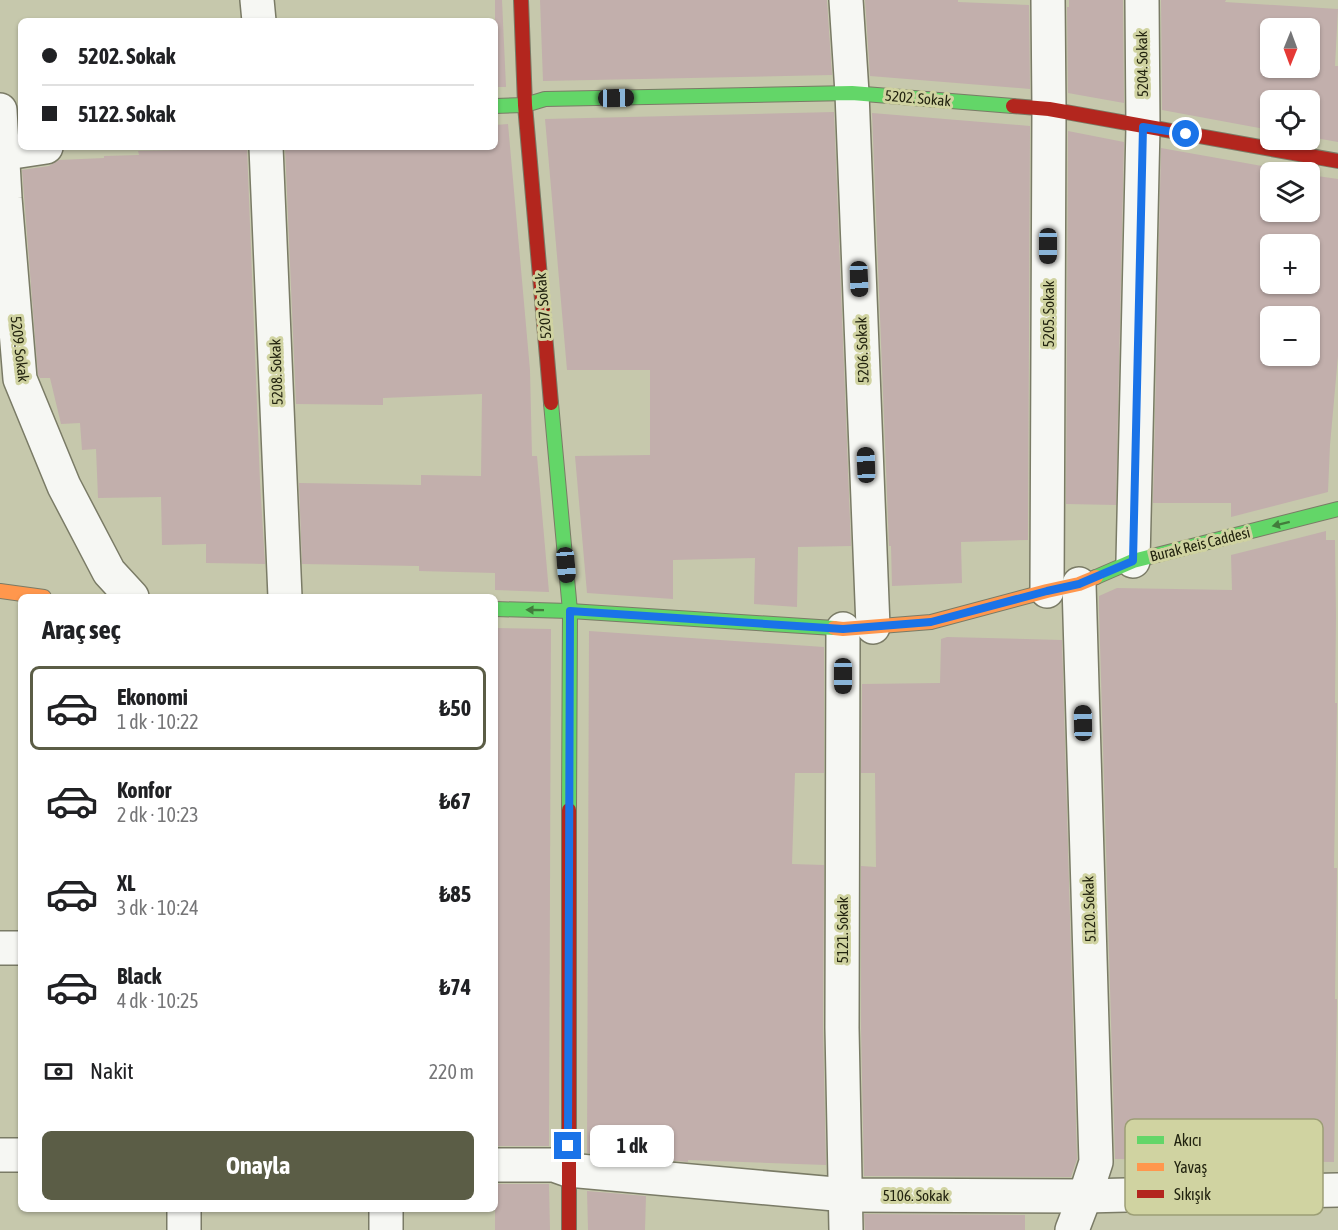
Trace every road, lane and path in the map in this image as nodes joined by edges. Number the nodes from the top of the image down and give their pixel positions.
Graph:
1 (257, 0) edge
2 (521, 0) edge
3 (846, 0) edge
4 (1048, 0) edge
5 (1142, 0) edge
6 (259, 18) edge
7 (852, 93) junction
8 (525, 105) junction
9 (498, 106) edge
10 (1049, 109) junction
11 (0, 110) edge
12 (1143, 127) junction
13 (24, 150) edge
14 (266, 150) edge
15 (1, 153) edge
16 (1338, 161) edge
17 (1338, 509) edge
18 (1133, 561) junction
19 (1079, 584) junction
20 (0, 591) edge
21 (1047, 591) junction
22 (22, 594) edge
23 (129, 594) edge
24 (285, 594) edge
25 (498, 609) edge
26 (570, 611) junction
27 (858, 628) junction
28 (0, 948) edge
29 (18, 948) edge
30 (0, 1155) edge
31 (18, 1155) edge
32 (498, 1165) edge
33 (568, 1170) junction
34 (1323, 1190) edge
35 (1338, 1190) edge
36 (846, 1195) junction
37 (1125, 1195) edge
38 (1085, 1196) junction
39 (184, 1212) edge
40 (386, 1212) edge
41 (184, 1230) edge
42 (386, 1230) edge
43 (569, 1230) edge
44 (846, 1230) edge
45 (1072, 1230) edge

1 - 6 street
2 - 8 street, 5207. Sokak
3 - 7 street, 5206. Sokak
4 - 10 street, 5205. Sokak
5 - 12 street, 5204. Sokak
7 - 8 street, 5202. Sokak
7 - 10 street, 5202. Sokak
7 - 27 street, 5206. Sokak
8 - 9 street, 5202. Sokak
8 - 26 street, 5207. Sokak
10 - 12 street, 5202. Sokak
10 - 21 street, 5205. Sokak
11 - 15 street, 5209. Sokak
12 - 16 street, 5202. Sokak
12 - 18 street, 5204. Sokak
13 - 15 street
14 - 24 street, 5208. Sokak
15 - 23 street, 5209. Sokak
17 -> 18 street, Burak Reis Caddesi
18 - 19 street, Burak Reis Caddesi
19 - 21 street, Burak Reis Caddesi
19 - 38 street, 5120. Sokak
20 - 22 street
21 - 27 street, Burak Reis Caddesi
26 -> 25 street, Burak Reis Caddesi
26 - 27 street, Burak Reis Caddesi
26 - 33 street, 5207. Sokak
27 - 36 street, 5121. Sokak
28 - 29 street
30 - 31 street
32 - 33 street, 5106. Sokak
33 - 36 street, 5106. Sokak
33 - 43 street, 5207. Sokak
34 - 35 street, 5106. Sokak
36 - 38 street, 5106. Sokak
36 - 44 street, 5121. Sokak
37 - 38 street, 5106. Sokak
38 - 45 street, 5120. Sokak
39 - 41 street
40 - 42 street

